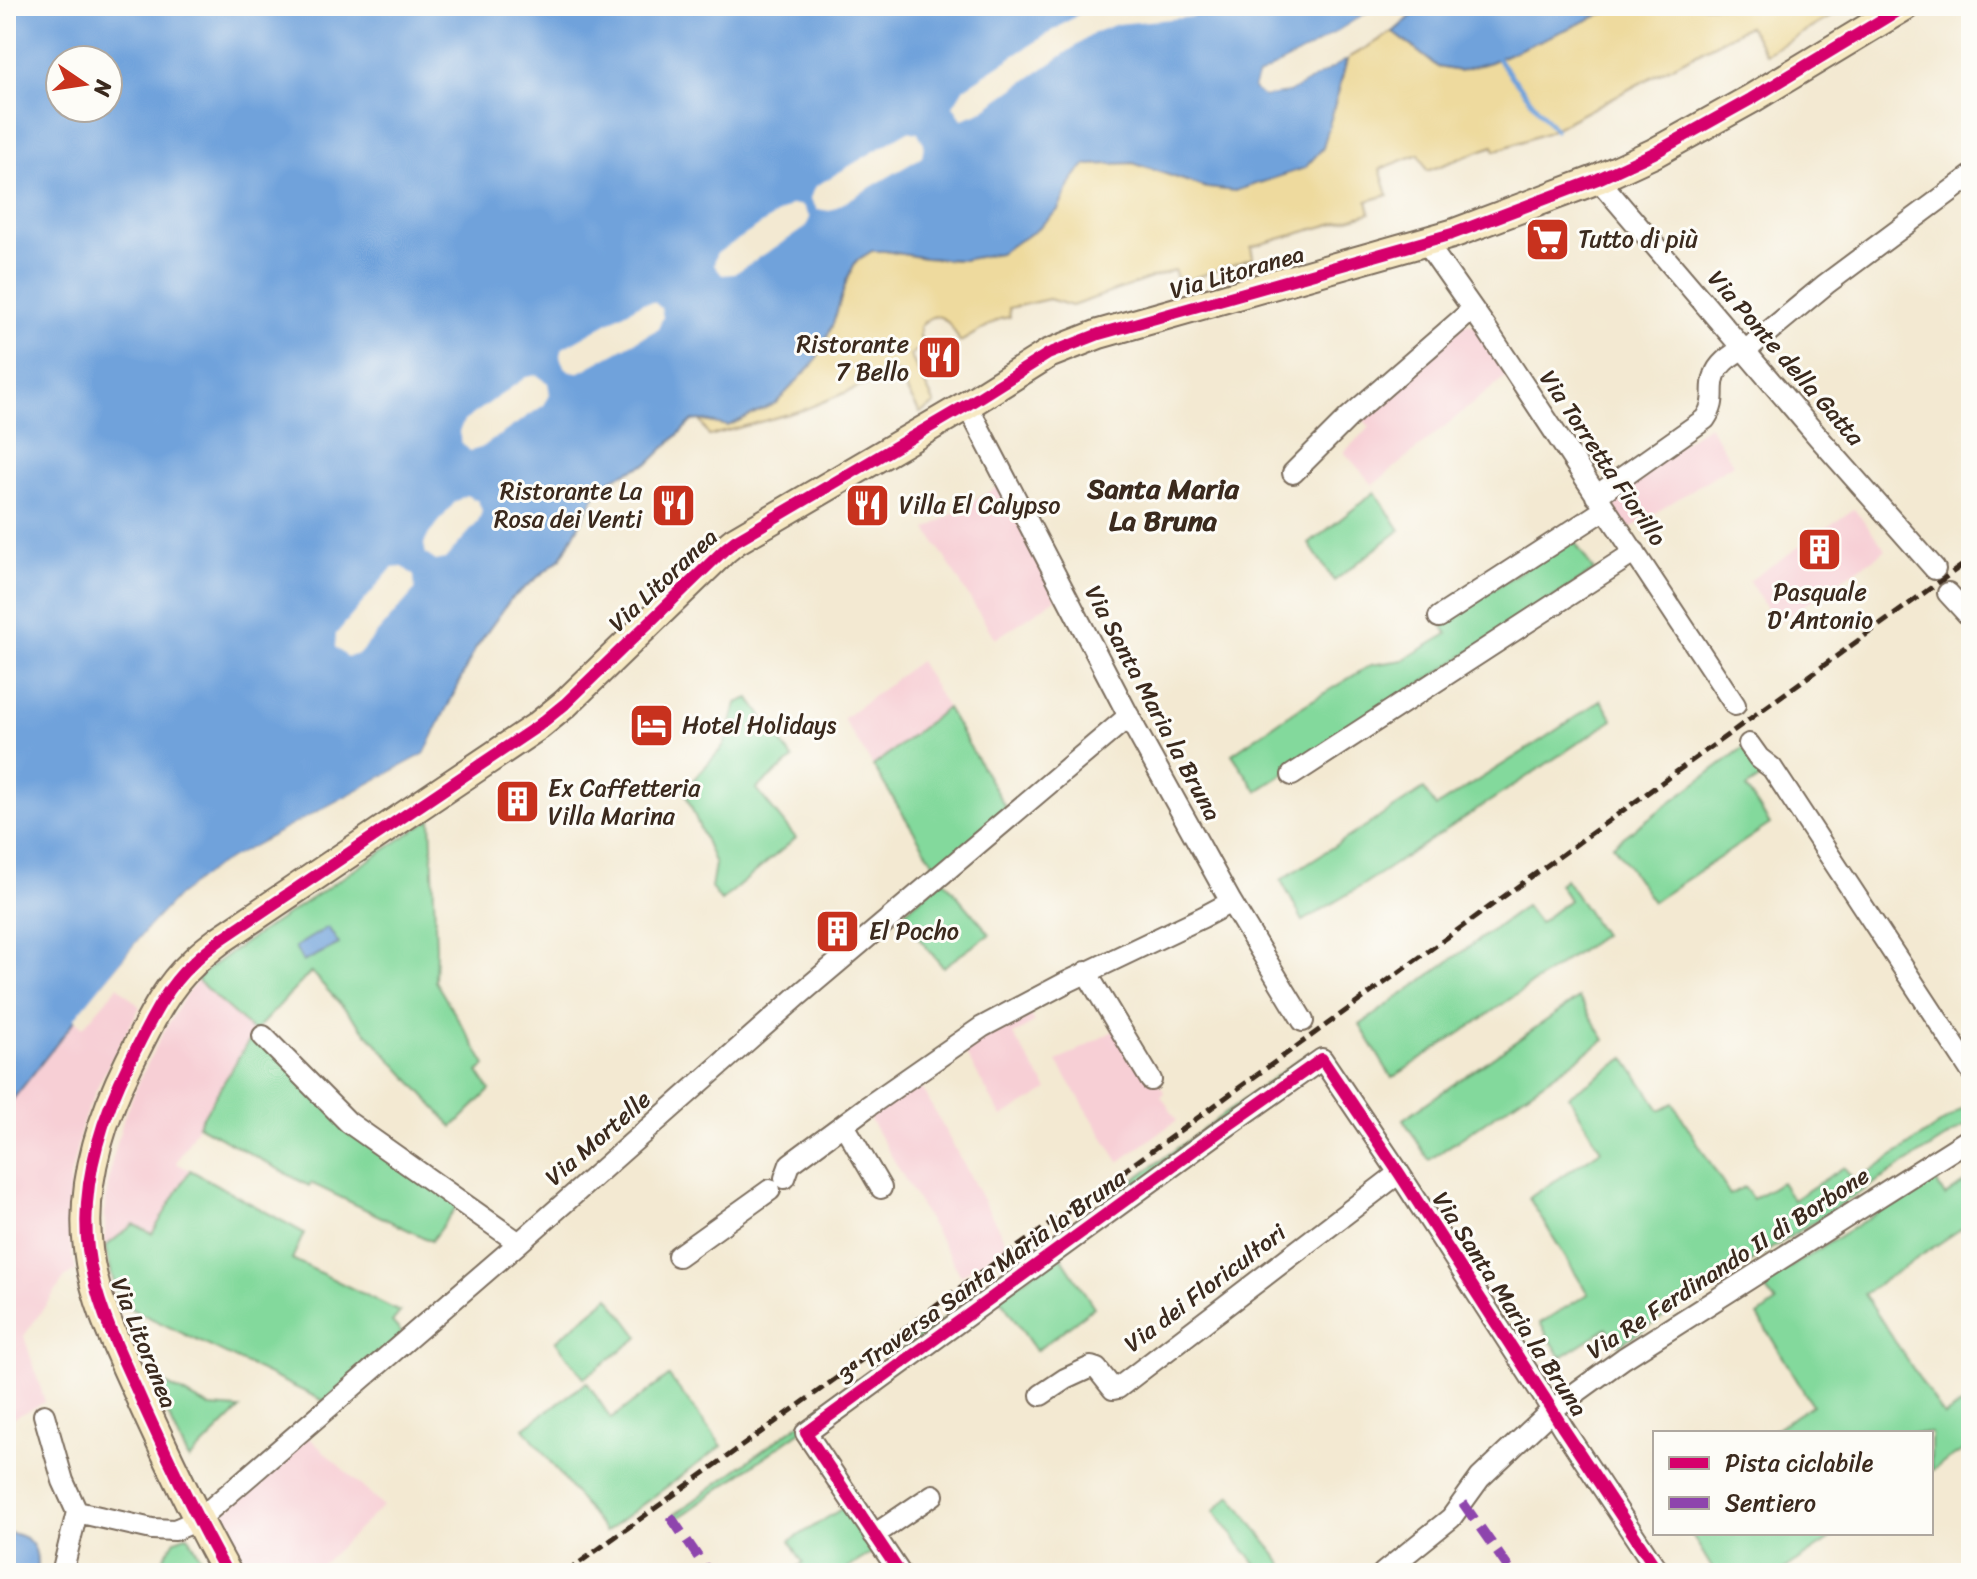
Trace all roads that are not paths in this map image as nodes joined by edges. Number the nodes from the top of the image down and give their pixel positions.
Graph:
1 (1905, 6) edge
2 (1971, 176) edge
3 (1598, 179) junction
4 (1425, 241) junction
5 (1472, 310) junction
6 (1744, 350) junction
7 (967, 405) junction
8 (1293, 473) dead end
9 (1600, 503) junction
10 (1635, 552) junction
11 (1935, 569) dead end
12 (1948, 593) dead end
13 (1439, 617) dead end
14 (1971, 618) edge
15 (1735, 705) dead end
16 (1129, 716) junction
17 (1749, 744) dead end
18 (1292, 775) dead end
19 (1231, 902) junction
20 (1086, 972) junction
21 (1303, 1021) dead end
22 (263, 1036) dead end
23 (1322, 1059) joint
24 (1971, 1071) edge
25 (1151, 1080) dead end
26 (844, 1125) junction
27 (1971, 1138) edge
28 (1399, 1173) junction
29 (881, 1188) dead end
30 (519, 1243) junction
31 (678, 1256) dead end
32 (1041, 1395) dead end
33 (1552, 1410) junction
34 (44, 1415) dead end
35 (933, 1495) dead end
36 (77, 1512) junction
37 (198, 1520) junction
38 (874, 1535) junction
39 (62, 1573) edge
40 (227, 1573) edge
41 (900, 1573) edge
42 (1383, 1573) edge
43 (1659, 1573) edge

1 - 3 street, Via Litoranea
2 - 6 street
3 - 4 street, Via Litoranea
3 - 6 street, Via Ponte della Gatta
4 - 5 street, Via Torretta Fiorillo
4 - 7 street, Via Litoranea
5 - 8 street
5 - 9 street, Via Torretta Fiorillo
6 - 9 street
6 - 11 street, Via Ponte della Gatta
7 - 16 street, Via Santa Maria la Bruna
7 - 37 street, Via Litoranea
9 - 10 street, Via Torretta Fiorillo
9 - 13 street
10 - 15 street, Via Torretta Fiorillo
10 - 18 street
12 - 14 street
16 - 19 street, Via Santa Maria la Bruna
16 - 30 street, Via Mortelle
17 - 24 street
19 - 20 street
19 - 21 street, Via Santa Maria la Bruna
20 - 25 street
20 - 26 street
22 - 30 street
23 - 28 street, Via Santa Maria la Bruna
23 - 38 street, 3ª Traversa Santa Maria la Bruna
26 - 29 street
26 - 31 street
27 - 33 street, Via Re Ferdinando II di Borbone
28 - 32 street, Via dei Floricultori
28 - 33 street, Via Santa Maria la Bruna
30 - 37 street, Via Mortelle
33 - 42 street, Via Re Ferdinando II di Borbone
33 - 43 street, Via Santa Maria la Bruna
34 - 36 street
35 - 38 street
36 - 37 street, Via Mortelle
36 - 39 street
37 - 40 street, Via Litoranea
38 - 41 street, 3ª Traversa Santa Maria la Bruna

